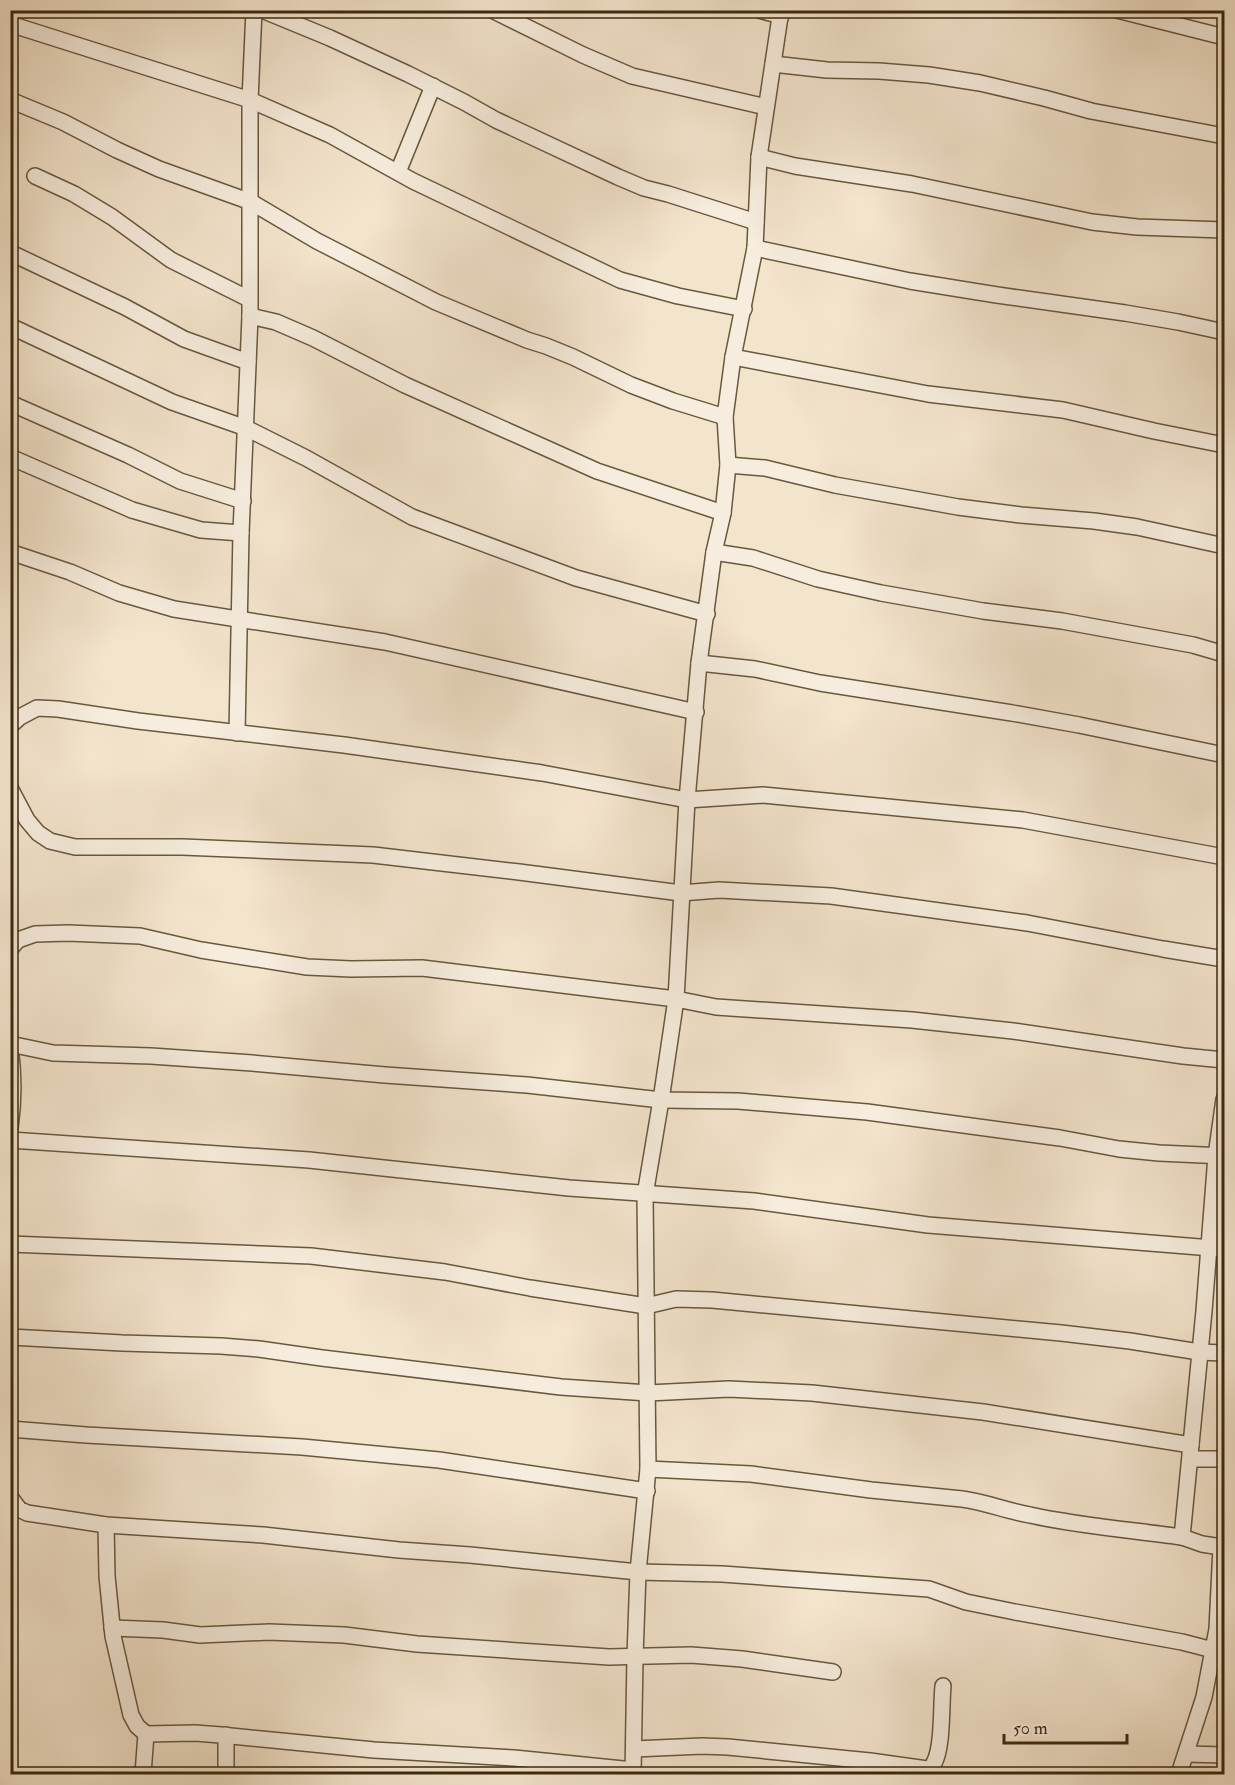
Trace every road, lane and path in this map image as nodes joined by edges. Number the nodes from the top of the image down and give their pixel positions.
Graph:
1 (254, 10) edge
2 (262, 10) edge
3 (492, 10) edge
4 (759, 10) edge
5 (1117, 10) edge
6 (781, 13) edge
7 (10, 24) edge
8 (1224, 37) edge
9 (773, 64) junction
10 (433, 86) junction
11 (10, 100) edge
12 (250, 100) junction
13 (766, 107) junction
14 (1224, 136) edge
15 (759, 157) junction
16 (398, 172) junction
17 (35, 176) dead end
18 (250, 202) junction
19 (756, 222) junction
20 (1224, 230) edge
21 (755, 248) junction
22 (11, 253) edge
23 (249, 299) junction
24 (744, 309) junction
25 (250, 316) junction
26 (10, 326) edge
27 (1224, 332) edge
28 (733, 357) junction
29 (248, 362) junction
30 (10, 403) edge
31 (725, 417) junction
32 (246, 428) junction
33 (1224, 445) edge
34 (10, 456) edge
35 (728, 465) junction
36 (243, 501) junction
37 (723, 513) junction
38 (241, 533) junction
39 (1224, 546) edge
40 (10, 552) edge
41 (714, 552) junction
42 (707, 614) junction
43 (240, 619) junction
44 (1224, 654) edge
45 (699, 663) junction
46 (696, 712) junction
47 (10, 726) edge
48 (237, 733) junction
49 (1224, 756) edge
50 (10, 789) edge
51 (687, 800) junction
52 (1224, 856) edge
53 (681, 893) junction
54 (10, 949) edge
55 (1224, 959) edge
56 (676, 999) junction
57 (10, 1046) edge
58 (1224, 1060) edge
59 (1224, 1098) edge
60 (662, 1100) junction
61 (10, 1128) edge
62 (10, 1140) edge
63 (1220, 1156) edge
64 (645, 1195) junction
65 (10, 1244) edge
66 (1208, 1248) junction
67 (1224, 1249) edge
68 (646, 1306) junction
69 (10, 1337) edge
70 (1199, 1352) junction
71 (1224, 1353) edge
72 (648, 1394) junction
73 (10, 1429) edge
74 (1190, 1452) junction
75 (1224, 1459) edge
76 (648, 1469) junction
77 (646, 1491) junction
78 (10, 1497) edge
79 (106, 1525) junction
80 (1182, 1537) junction
81 (1223, 1547) edge
82 (639, 1572) junction
83 (112, 1628) junction
84 (1213, 1650) junction
85 (635, 1657) junction
86 (833, 1672) dead end
87 (943, 1686) dead end
88 (146, 1734) junction
89 (226, 1735) junction
90 (634, 1749) junction
91 (1186, 1754) junction
92 (1224, 1755) edge
93 (633, 1772) edge
94 (143, 1774) edge
95 (226, 1774) edge
96 (1179, 1774) edge

1 - 12 street
2 - 10 street
3 - 13 street
4 - 6 street
5 - 8 street
6 - 9 street
7 - 12 street
9 - 13 street
9 - 14 street
10 - 16 street
10 - 19 street
11 - 18 street
12 - 16 street
12 - 18 street
13 - 15 street
15 - 19 street
15 - 20 street
16 - 24 street
17 - 23 street
18 - 23 street
18 - 31 street
19 - 21 street
21 - 24 street
21 - 27 street
22 - 29 street
23 - 25 street
24 - 28 street
25 - 29 street
25 - 37 street
26 - 32 street
28 - 31 street
28 - 33 street
29 - 32 street
30 - 36 street
31 - 35 street
32 - 36 street
32 - 42 street
34 - 38 street
35 - 37 street
35 - 39 street
36 - 38 street
37 - 41 street
38 - 43 street
40 - 43 street
41 - 42 street
41 - 44 street
42 - 45 street
43 - 46 street
43 - 48 street
45 - 46 street
45 - 49 street
46 - 51 street
47 - 48 street
48 - 51 street
50 - 53 street
51 - 52 street
51 - 53 street
53 - 55 street
53 - 56 street
54 - 56 street
56 - 58 street
56 - 60 street
57 - 60 street
57 - 61 street
59 - 63 street
60 - 63 street
60 - 64 street
62 - 64 street
63 - 66 street
64 - 66 street
64 - 68 street
65 - 68 street
66 - 67 street
66 - 70 street
68 - 70 street
68 - 72 street
69 - 72 street
70 - 71 street
70 - 74 street
72 - 74 street
72 - 76 street
73 - 77 street
74 - 75 street
74 - 80 street
76 - 77 street
76 - 80 street
77 - 82 street
78 - 79 street
79 - 82 street
79 - 83 street
80 - 81 street
81 - 84 street
82 - 84 street
82 - 85 street
83 - 85 street
83 - 88 street
84 - 91 street
85 - 86 street
85 - 90 street
87 - 90 street
88 - 89 street
88 - 94 street
89 - 93 street
89 - 95 street
90 - 93 street
91 - 92 street
91 - 96 street

